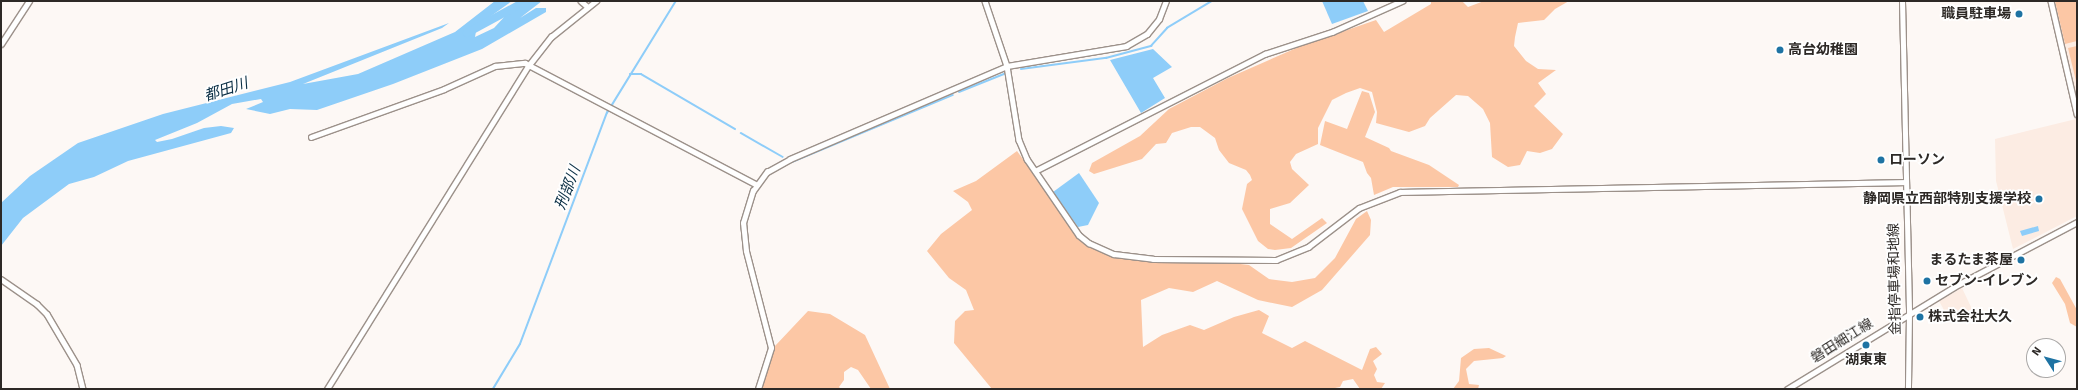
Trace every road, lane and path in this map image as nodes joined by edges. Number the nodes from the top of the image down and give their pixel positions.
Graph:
1 (29, 1) edge
2 (581, 1) edge
3 (596, 1) edge
4 (985, 1) edge
5 (1166, 1) edge
6 (1402, 1) edge
7 (1902, 1) edge
8 (2051, 1) edge
9 (588, 7) junction
10 (1, 44) edge
11 (529, 65) junction
12 (1007, 66) junction
13 (2077, 114) edge
14 (312, 137) dead end
15 (1035, 172) junction
16 (1906, 182) junction
17 (757, 185) junction
18 (2077, 222) edge
19 (3, 280) edge
20 (1909, 314) junction
21 (83, 389) edge
22 (327, 389) edge
23 (758, 389) edge
24 (1787, 389) edge
25 (1908, 389) edge

1 - 10 street
2 - 9 street
3 - 9 street
4 - 12 street
5 - 12 street
6 - 15 street
7 - 16 main road, 金指停車場和地線
8 - 13 street
9 - 11 street
11 - 14 street
11 - 17 street
11 - 22 street
12 - 15 street
12 - 17 street
15 - 16 street
16 - 20 main road, 金指停車場和地線
17 - 23 street
18 - 20 main road, 磐田細江線
19 - 21 street
20 - 24 main road, 磐田細江線
20 - 25 main road, 金指停車場和地線

